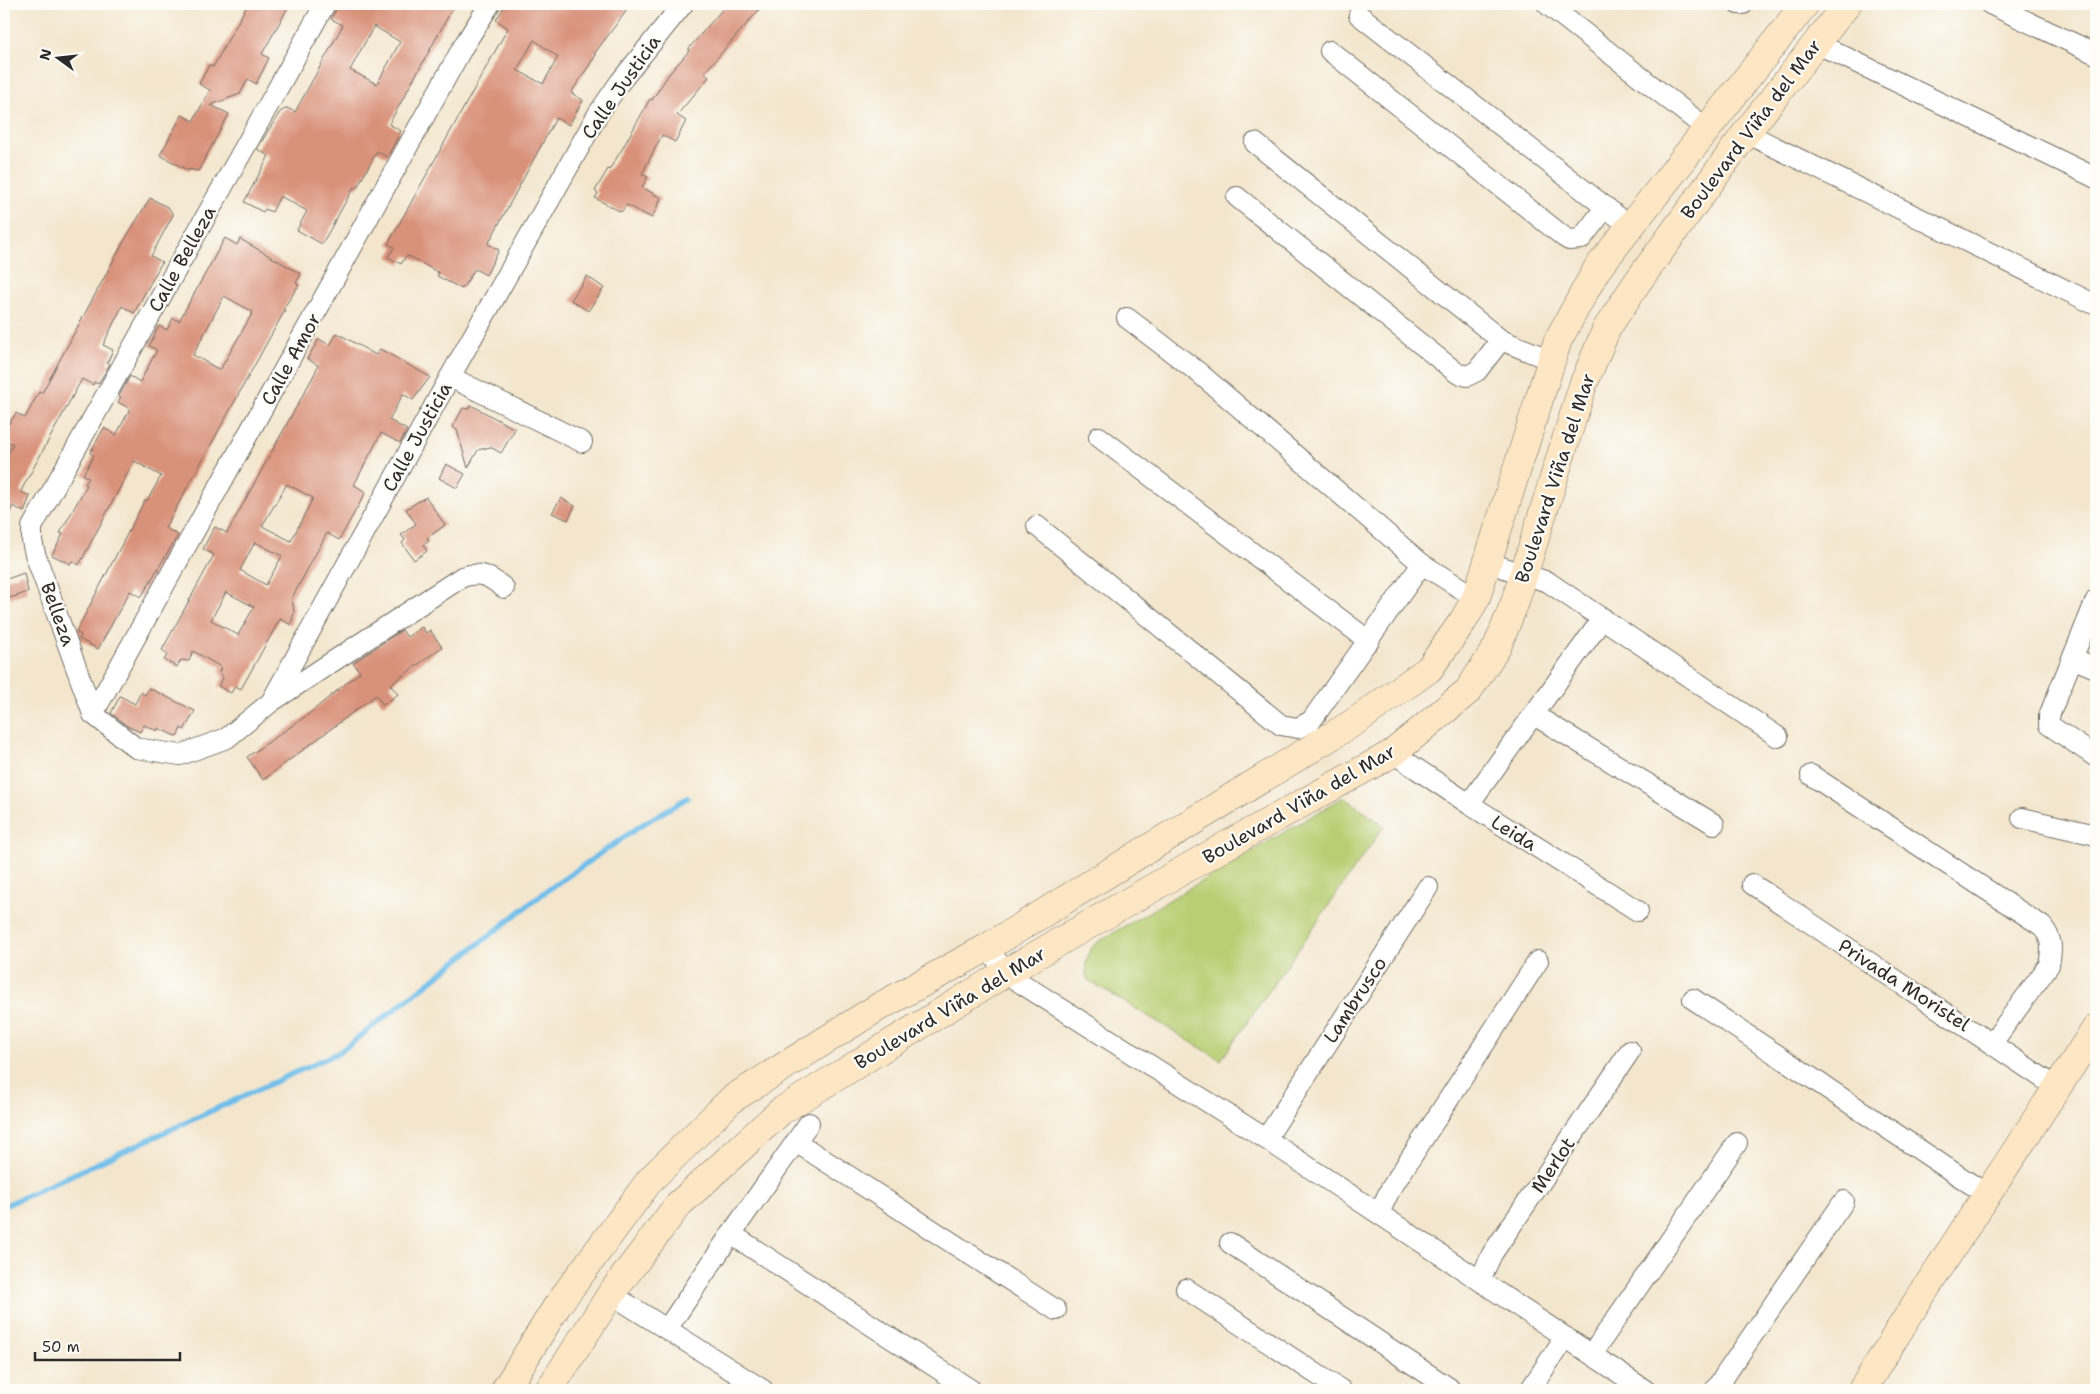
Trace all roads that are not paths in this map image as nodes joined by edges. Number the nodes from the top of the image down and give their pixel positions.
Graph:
1 (325, 4) edge
2 (490, 4) edge
3 (683, 4) edge
4 (1547, 4) edge
5 (1738, 4) edge
6 (1743, 4) edge
7 (1805, 4) edge
8 (1847, 4) edge
9 (1990, 4) edge
10 (1359, 15) dead end
11 (1816, 43) junction
12 (1330, 51) dead end
13 (2096, 54) edge
14 (1707, 129) junction
15 (1746, 133) junction
16 (1255, 143) dead end
17 (2096, 178) edge
18 (1237, 196) dead end
19 (1606, 207) junction
20 (1631, 227) junction
21 (2096, 305) edge
22 (1127, 318) dead end
23 (1501, 340) junction
24 (1553, 361) junction
25 (450, 377) junction
26 (1099, 437) dead end
27 (582, 442) dead end
28 (39, 514) joint
29 (1037, 526) dead end
30 (1489, 563) junction
31 (1422, 564) junction
32 (1525, 574) junction
33 (504, 588) dead end
34 (1476, 598) junction
35 (2096, 600) edge
36 (1603, 618) junction
37 (1370, 641) junction
38 (2072, 658) junction
39 (2096, 668) edge
40 (271, 702) junction
41 (93, 714) junction
42 (1534, 714) junction
43 (1778, 738) dead end
44 (1392, 753) junction
45 (2096, 757) edge
46 (1811, 776) dead end
47 (1468, 804) junction
48 (2022, 818) dead end
49 (1714, 824) dead end
50 (2096, 835) edge
51 (1752, 884) dead end
52 (1428, 887) dead end
53 (1638, 911) dead end
54 (988, 947) junction
55 (1538, 961) dead end
56 (1005, 973) junction
57 (1693, 999) dead end
58 (2096, 1028) edge
59 (1992, 1043) junction
60 (1630, 1051) dead end
61 (2056, 1087) junction
62 (810, 1123) dead end
63 (1266, 1139) junction
64 (796, 1142) junction
65 (1737, 1143) dead end
66 (1986, 1194) junction
67 (1844, 1201) dead end
68 (1379, 1214) junction
69 (731, 1234) junction
70 (1230, 1243) dead end
71 (1480, 1280) junction
72 (1186, 1289) dead end
73 (612, 1294) junction
74 (1056, 1310) dead end
75 (667, 1329) junction
76 (1565, 1337) junction
77 (1592, 1354) junction
78 (505, 1390) edge
79 (549, 1390) edge
80 (763, 1390) edge
81 (971, 1390) edge
82 (1341, 1390) edge
83 (1449, 1390) edge
84 (1530, 1390) edge
85 (1645, 1390) edge
86 (1715, 1390) edge
87 (1862, 1390) edge

1 - 28 street, Calle Belleza
2 - 41 street, Calle Amor
3 - 25 street, Calle Justicia
4 - 14 street
5 - 6 street
7 - 14 street, Boulevard Viña del Mar
8 - 11 street, Boulevard Viña del Mar
9 - 13 street
10 - 19 street
11 - 15 street, Boulevard Viña del Mar
11 - 17 street
12 - 19 street
14 - 20 street, Boulevard Viña del Mar
15 - 21 street
15 - 32 street, Boulevard Viña del Mar
16 - 23 street
18 - 23 street
19 - 20 street
20 - 24 street, Boulevard Viña del Mar
22 - 31 street
23 - 24 street
24 - 30 street, Boulevard Viña del Mar
25 - 27 street
25 - 40 street, Calle Justicia
26 - 37 street
28 - 41 street, Belleza
29 - 37 street
30 - 32 street
30 - 34 street, Boulevard Viña del Mar
31 - 34 street
31 - 37 street
32 - 36 street
32 - 44 street, Boulevard Viña del Mar
33 - 40 street
34 - 54 street, Boulevard Viña del Mar
35 - 38 street
36 - 42 street
36 - 43 street
38 - 39 street
38 - 45 street
40 - 41 street, Calle Justicia
42 - 47 street
42 - 49 street
44 - 47 street, Leida
44 - 56 street, Boulevard Viña del Mar
46 - 59 street
47 - 53 street, Leida
48 - 50 street
51 - 59 street, Privada Moristel
52 - 63 street, Lambrusco
54 - 56 street
54 - 78 street, Boulevard Viña del Mar
55 - 68 street
56 - 63 street
56 - 73 street, Boulevard Viña del Mar
57 - 66 street
58 - 61 street
59 - 61 street, Privada Moristel
60 - 71 street, Merlot
61 - 66 street
62 - 64 street
63 - 68 street
64 - 69 street
64 - 74 street
65 - 77 street
66 - 87 street
67 - 86 street
68 - 71 street
69 - 75 street
69 - 81 street
70 - 83 street
71 - 76 street
72 - 82 street
73 - 75 street
73 - 79 street, Boulevard Viña del Mar
75 - 80 street
76 - 77 street
76 - 84 street
77 - 85 street

